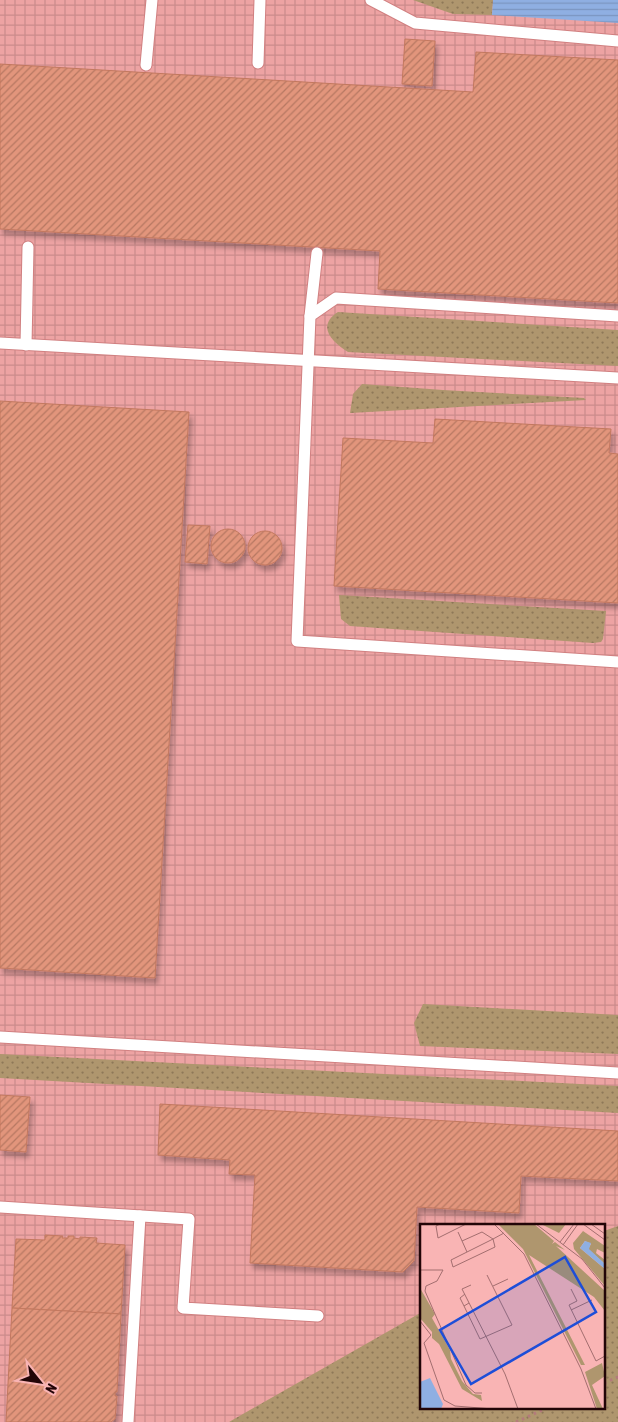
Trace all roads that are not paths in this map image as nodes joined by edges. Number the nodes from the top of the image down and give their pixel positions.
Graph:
1 (152, 0) edge
2 (260, 0) edge
3 (371, 0) edge
4 (618, 41) edge
5 (258, 63) dead end
6 (146, 65) dead end
7 (28, 247) dead end
8 (317, 253) dead end
9 (310, 316) junction
10 (618, 316) edge
11 (0, 343) edge
12 (26, 345) junction
13 (309, 362) junction
14 (618, 378) edge
15 (618, 662) edge
16 (0, 1037) edge
17 (618, 1073) edge
18 (0, 1207) edge
19 (140, 1216) junction
20 (318, 1316) dead end
21 (128, 1422) edge

1 - 6 lane
2 - 5 lane
3 - 4 lane
7 - 12 lane
8 - 9 lane
9 - 10 lane
9 - 13 lane
11 - 12 lane
12 - 13 lane
13 - 14 lane
13 - 15 lane
16 - 17 lane
18 - 19 lane
19 - 20 lane
19 - 21 lane

